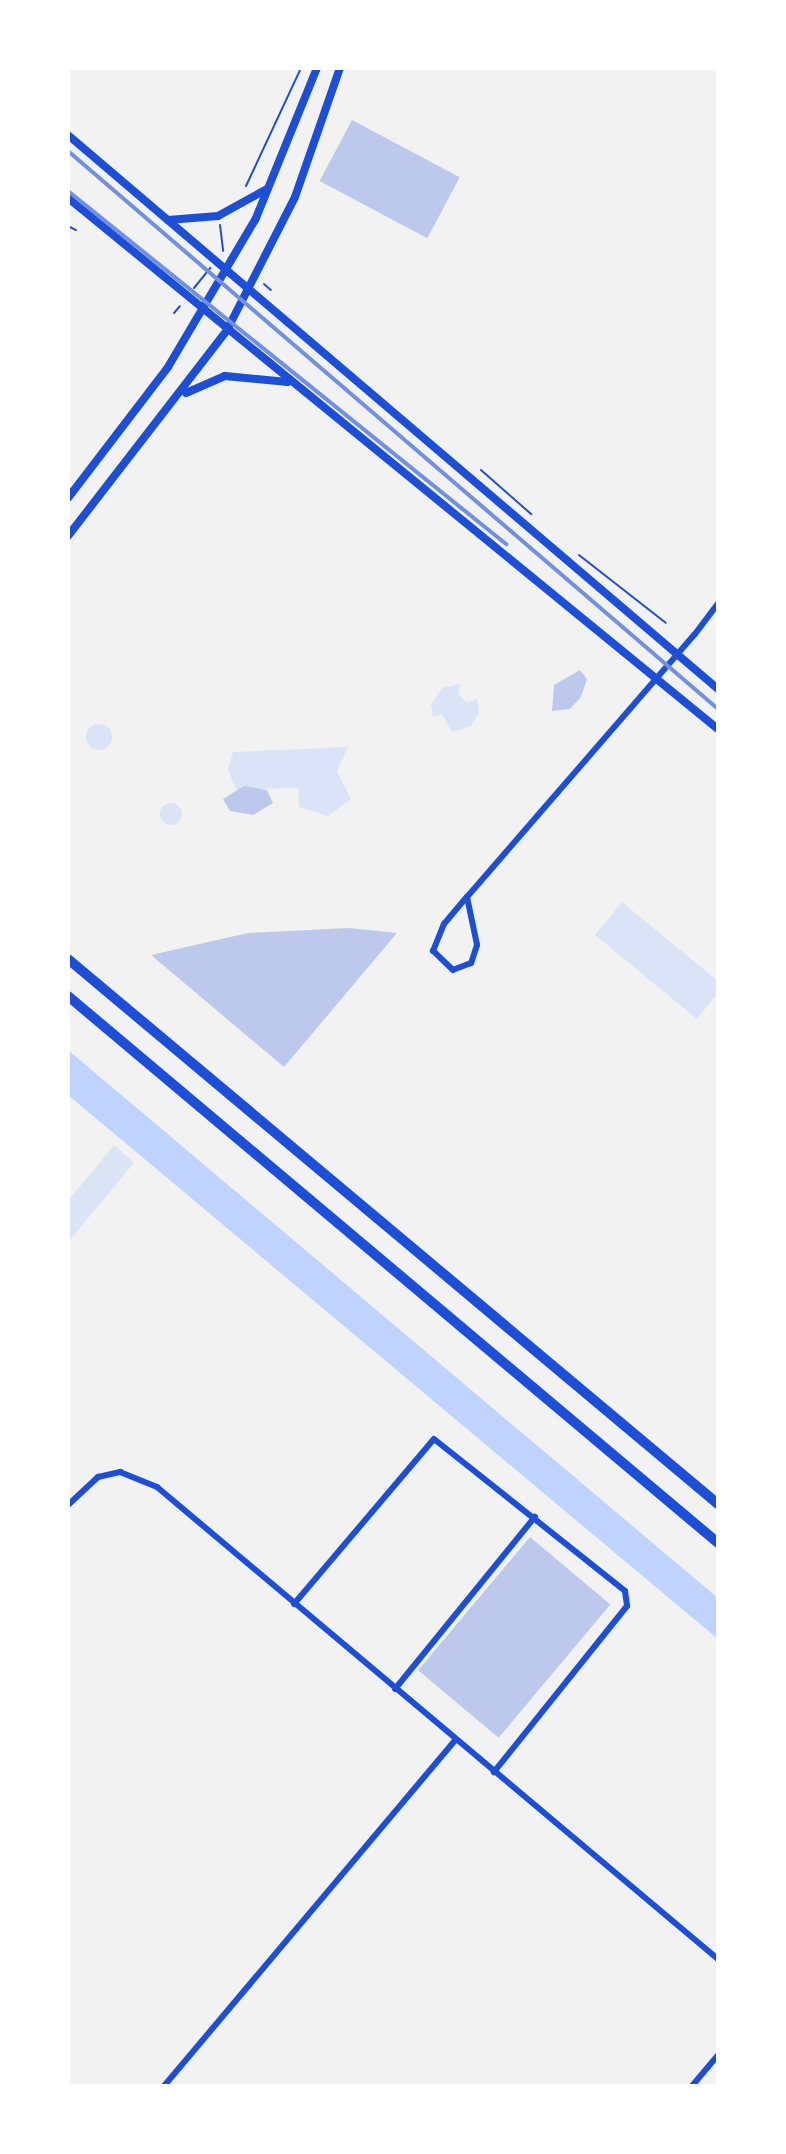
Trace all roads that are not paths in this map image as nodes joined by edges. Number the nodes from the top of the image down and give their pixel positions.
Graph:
1 (317, 68) edge
2 (340, 68) edge
3 (68, 135) edge
4 (271, 185) junction
5 (68, 198) edge
6 (168, 220) junction
7 (225, 269) junction
8 (250, 290) junction
9 (201, 309) junction
10 (227, 330) junction
11 (293, 383) junction
12 (183, 394) junction
13 (68, 498) edge
14 (68, 536) edge
15 (718, 603) edge
16 (678, 654) junction
17 (657, 679) junction
18 (718, 689) edge
19 (718, 729) edge
20 (467, 897) junction
21 (68, 959) edge
22 (68, 996) edge
23 (718, 1504) edge
24 (68, 1505) edge
25 (535, 1517) junction
26 (718, 1543) edge
27 (294, 1604) junction
28 (395, 1689) junction
29 (455, 1740) junction
30 (494, 1772) junction
31 (718, 1959) edge
32 (718, 2055) edge
33 (164, 2086) edge
34 (692, 2086) edge

1 - 4 street
2 - 8 street
3 - 6 street
4 - 6 street
4 - 7 street
5 - 9 street
6 - 7 street
7 - 8 street
7 - 9 street
8 - 10 street
8 - 16 street
9 - 10 street
9 - 13 street
10 - 11 street
10 - 12 street
11 - 12 street
11 - 17 street
12 - 14 street
15 - 16 street
16 - 17 street
16 - 18 street
17 - 19 street
17 - 20 street
20 - 20 street
21 - 23 main road
22 - 26 main road
24 - 27 street
25 - 27 street
25 - 28 street
25 - 30 street
27 - 28 street
28 - 29 street
29 - 30 street
29 - 33 street
30 - 31 street
32 - 34 street

